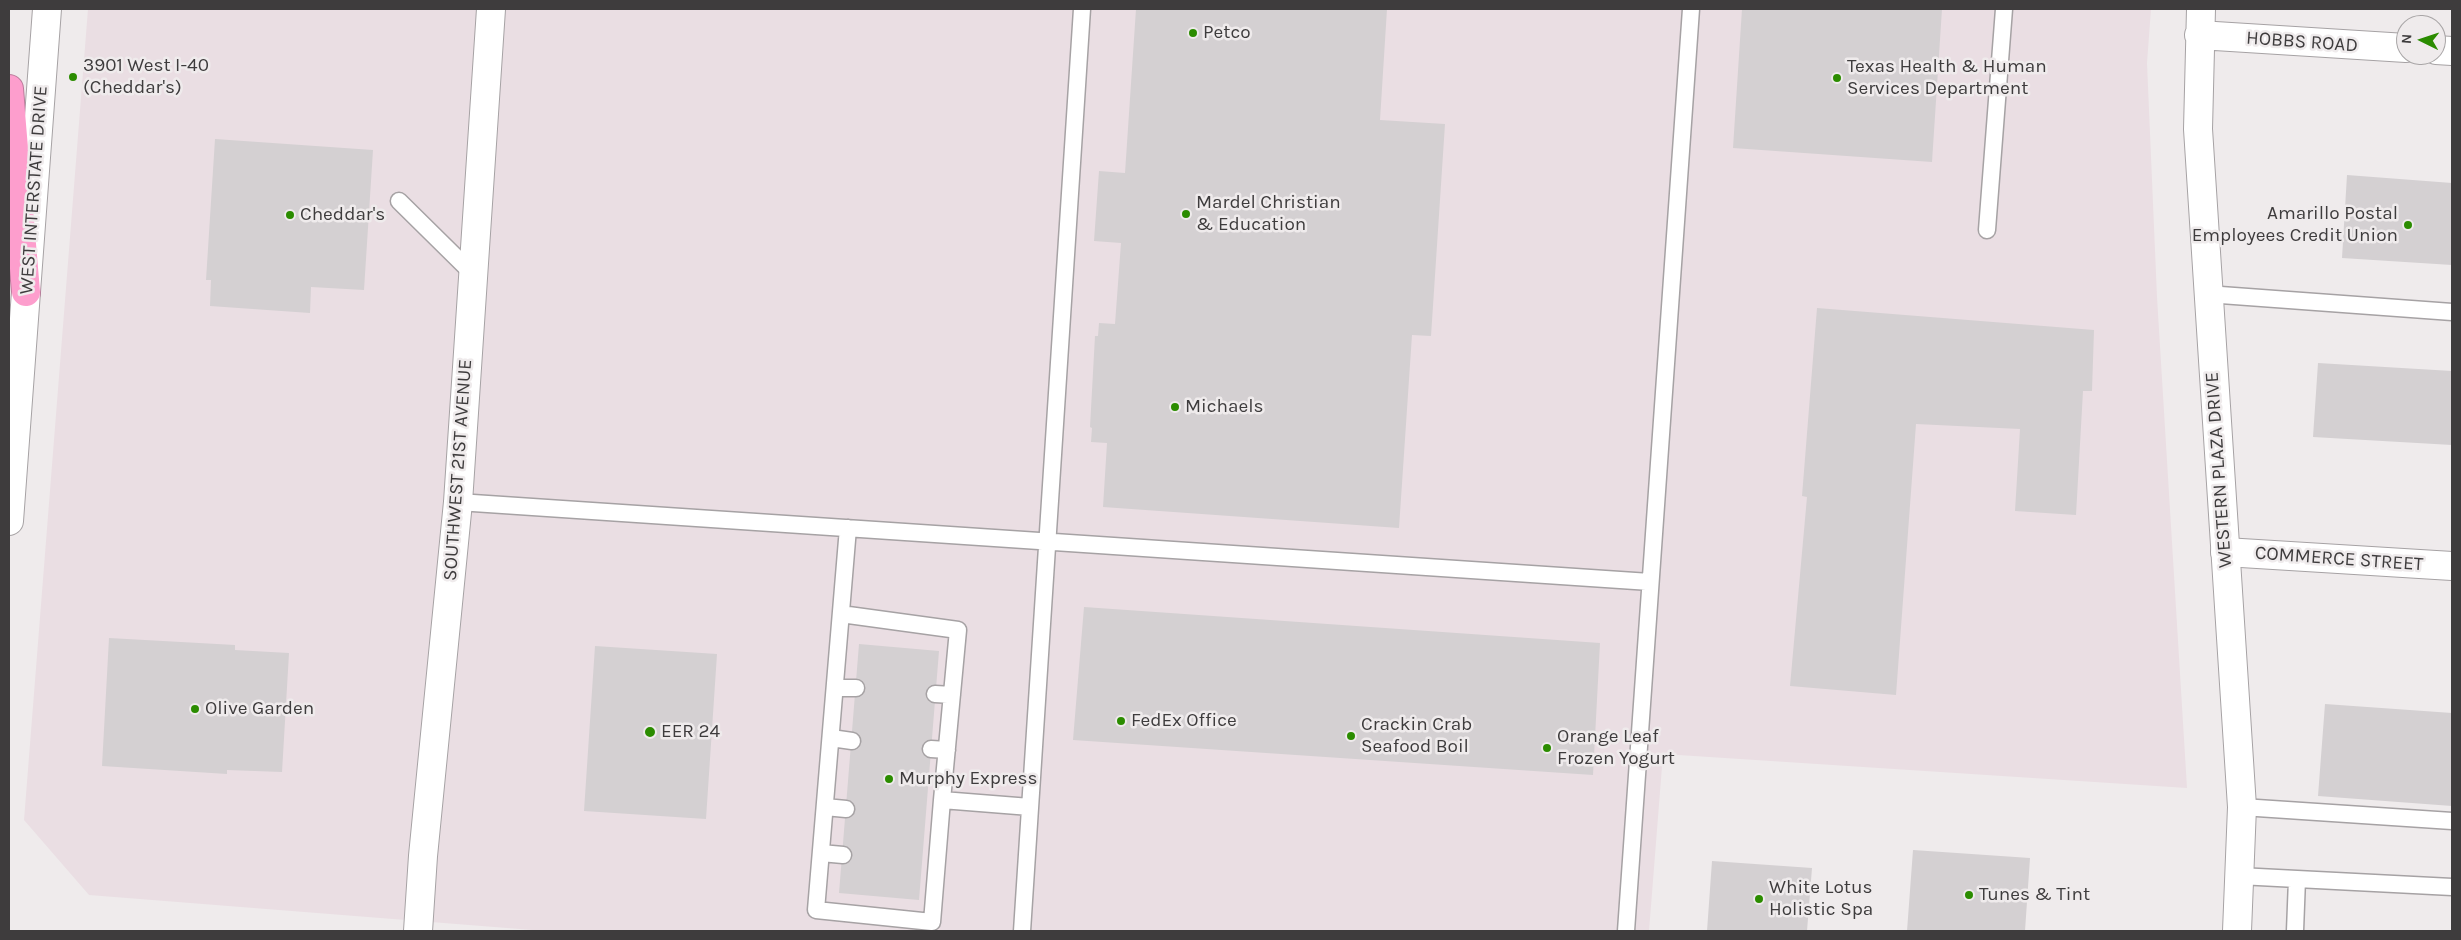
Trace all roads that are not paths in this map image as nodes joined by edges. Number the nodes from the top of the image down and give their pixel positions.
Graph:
1 (47, 9) edge
2 (491, 9) edge
3 (1082, 9) edge
4 (1691, 9) edge
5 (2004, 9) edge
6 (2200, 22) edge
7 (2396, 47) edge
8 (9, 89) edge
9 (399, 201) dead end
10 (1987, 230) dead end
11 (473, 274) junction
12 (26, 292) junction
13 (2207, 294) junction
14 (2452, 312) edge
15 (458, 502) junction
16 (9, 521) edge
17 (848, 528) junction
18 (1047, 541) junction
19 (2225, 552) junction
20 (2452, 566) edge
21 (1650, 582) junction
22 (841, 614) junction
23 (835, 688) junction
24 (856, 688) dead end
25 (935, 694) dead end
26 (952, 695) junction
27 (831, 738) junction
28 (852, 741) dead end
29 (942, 800) junction
30 (825, 807) junction
31 (1030, 807) junction
32 (2242, 807) junction
33 (846, 809) dead end
34 (2452, 821) edge
35 (821, 853) junction
36 (843, 855) dead end
37 (2239, 876) junction
38 (2297, 880) junction
39 (2452, 887) edge
40 (418, 931) edge
41 (1022, 931) edge
42 (1626, 931) edge
43 (2237, 931) edge
44 (2295, 931) edge

1 - 12 street, WEST INTERSTATE DRIVE
2 - 11 street, SOUTHWEST 21ST AVENUE
3 - 18 lane
4 - 21 lane
5 - 10 lane
6 - 7 street, HOBBS ROAD
6 - 13 street, WESTERN PLAZA DRIVE
8 - 12 highway
9 - 11 lane
11 - 15 street, SOUTHWEST 21ST AVENUE
12 - 16 street, WEST INTERSTATE DRIVE
13 - 14 lane
13 - 19 street, WESTERN PLAZA DRIVE
15 - 17 lane
15 - 40 street, SOUTHWEST 21ST AVENUE
17 - 18 lane
17 - 22 lane
18 - 21 lane
18 - 31 lane
19 - 20 street, COMMERCE STREET
19 - 32 street, WESTERN PLAZA DRIVE
21 - 42 lane
22 - 23 lane
22 - 26 lane
23 - 24 lane
23 - 27 lane
25 - 26 lane
26 - 29 lane
27 - 28 lane
27 - 30 lane
29 - 31 lane
29 - 35 lane
30 - 33 lane
30 - 35 lane
31 - 41 lane
32 - 34 lane
32 - 37 street, WESTERN PLAZA DRIVE
35 - 36 lane
37 - 38 lane
37 - 43 street, WESTERN PLAZA DRIVE
38 - 39 lane
38 - 44 lane

